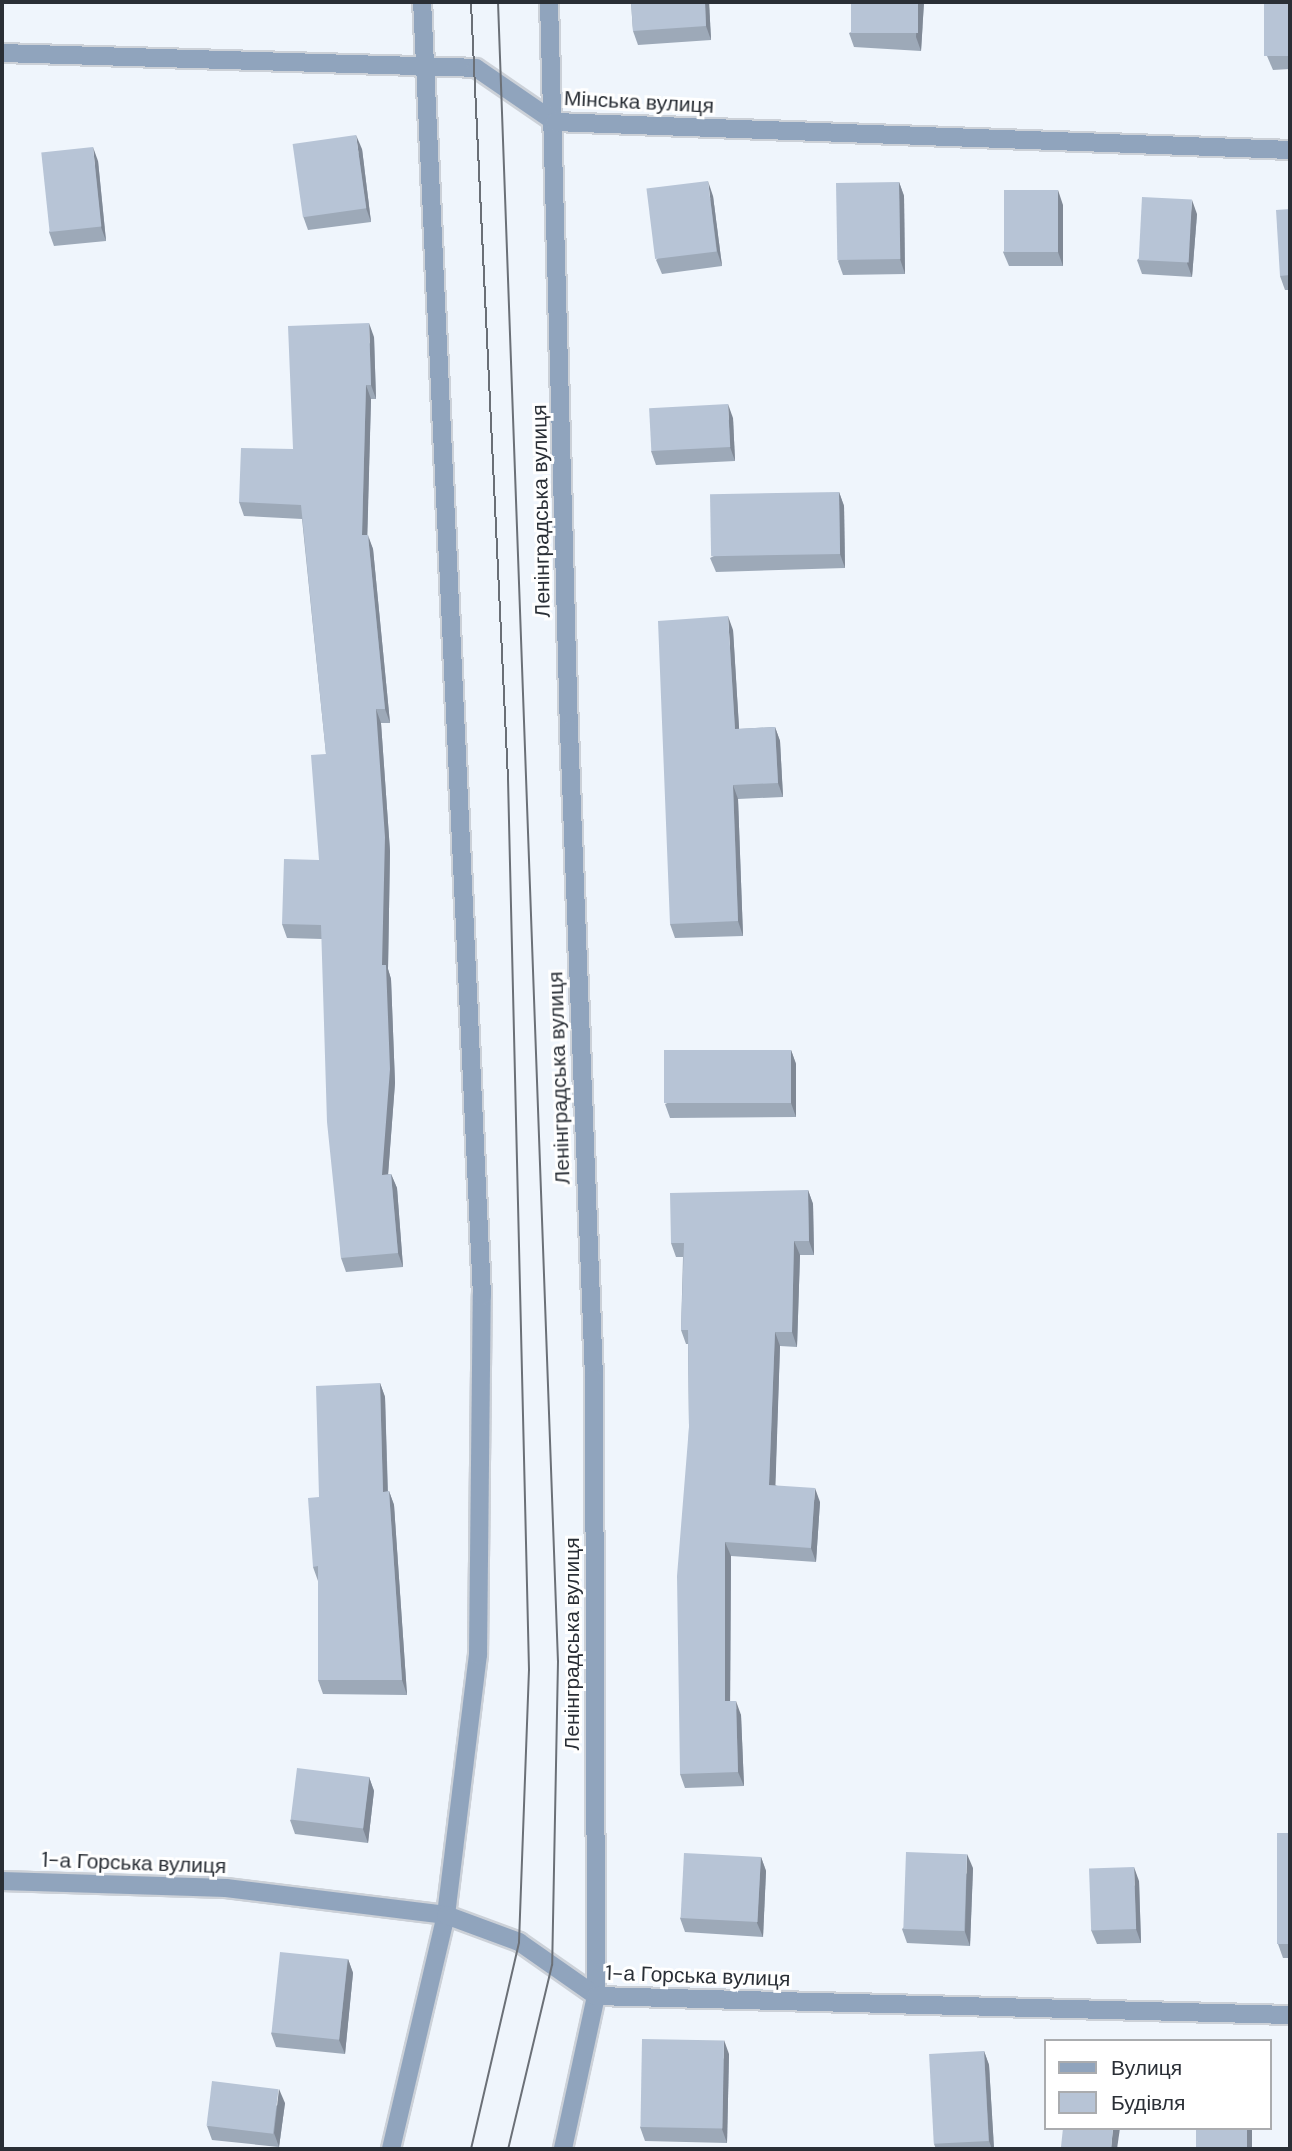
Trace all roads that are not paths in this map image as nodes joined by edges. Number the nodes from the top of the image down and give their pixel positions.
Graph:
1 (422, 2) edge
2 (549, 2) edge
3 (2, 53) edge
4 (426, 66) junction
5 (555, 122) junction
6 (1290, 150) edge
7 (2, 1881) edge
8 (446, 1915) junction
9 (596, 1996) junction
10 (1290, 2015) edge
11 (391, 2149) edge
12 (563, 2149) edge

1 - 4 street
2 - 5 street, Ленінградська вулиця
3 - 4 street, Мінська вулиця
4 - 5 street, Мінська вулиця
4 - 8 street
5 - 6 street, Мінська вулиця
5 - 9 street, Ленінградська вулиця
7 - 8 street, 1-а Горська вулиця
8 - 9 street, 1-а Горська вулиця
8 - 11 street
9 - 10 street, 1-а Горська вулиця
9 - 12 street, Ленінградська вулиця

